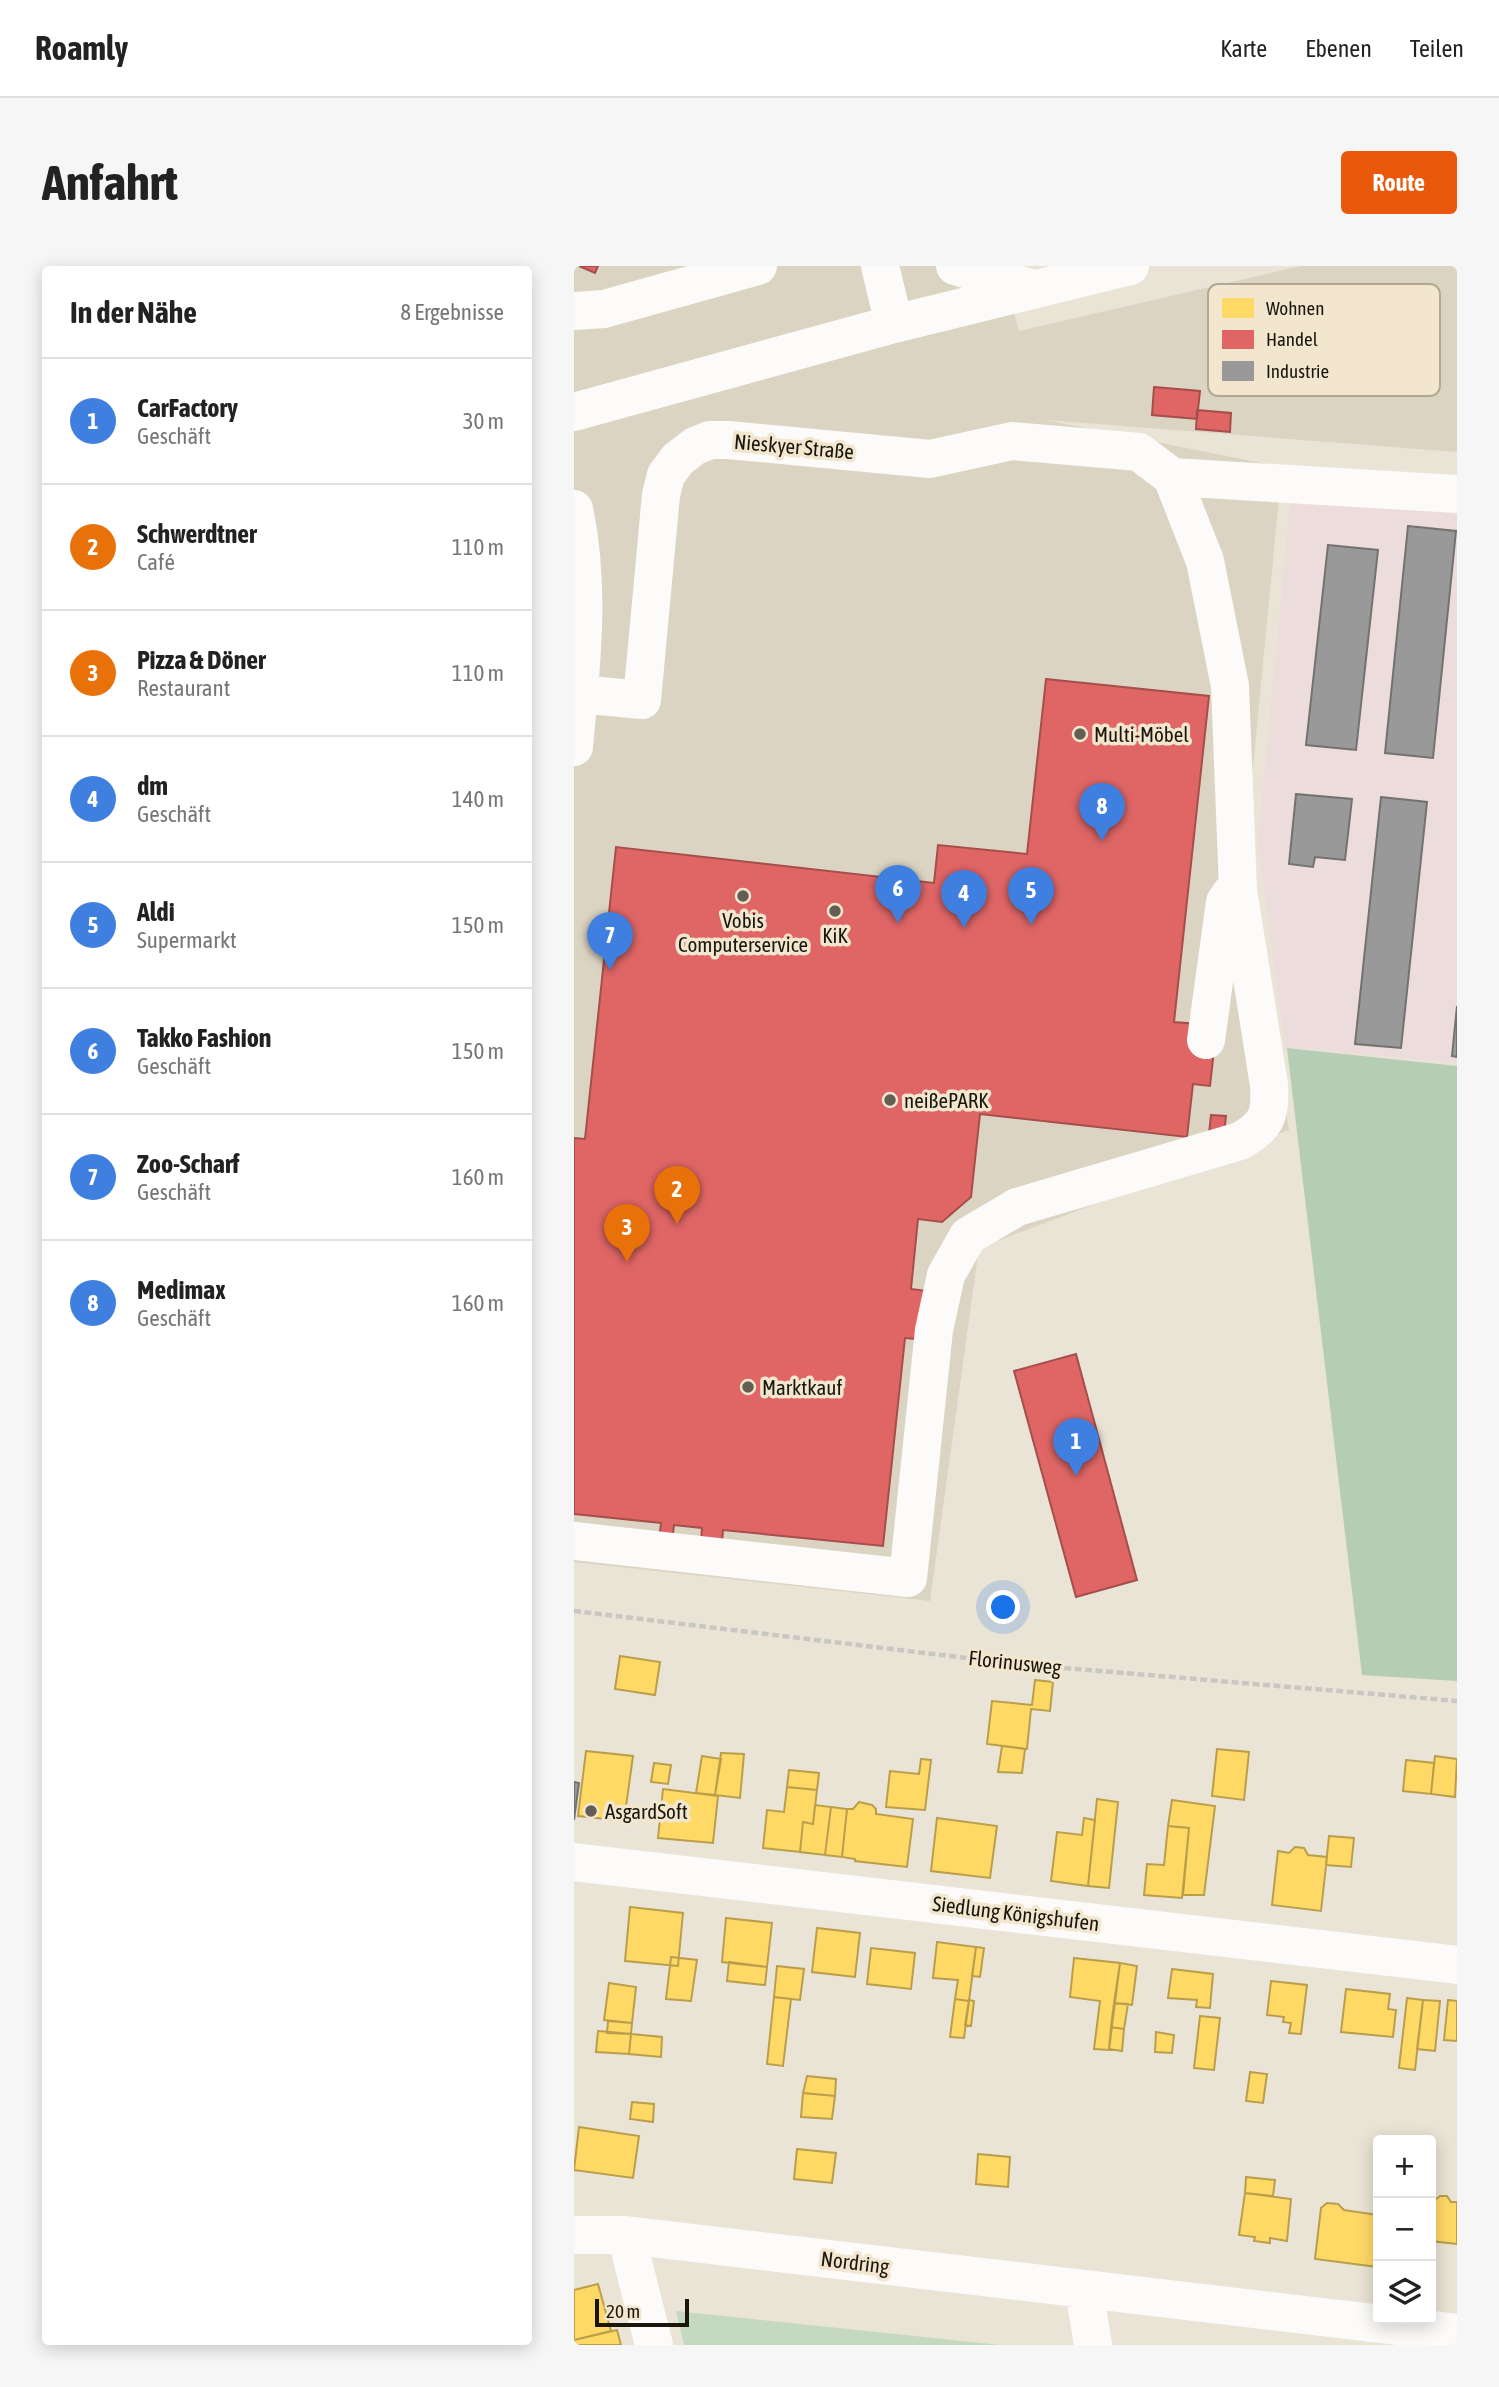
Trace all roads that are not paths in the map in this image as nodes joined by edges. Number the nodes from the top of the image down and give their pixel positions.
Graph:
1 (758, 266) edge
2 (880, 266) edge
3 (955, 266) edge
4 (1130, 266) edge
5 (1034, 289) junction
6 (574, 311) edge
7 (894, 324) junction
8 (574, 411) edge
9 (1172, 477) junction
10 (1457, 494) edge
11 (574, 509) edge
12 (579, 694) junction
13 (574, 747) edge
14 (1238, 890) junction
15 (1206, 1040) dead end
16 (574, 1541) edge
17 (574, 1862) edge
18 (1457, 1965) edge
19 (574, 2235) edge
20 (625, 2235) junction
21 (1084, 2289) junction
22 (1457, 2333) edge
23 (1410, 2337) edge
24 (654, 2345) edge
25 (1093, 2345) edge

1 - 6 street
2 - 7 street
3 - 5 street
4 - 5 street
5 - 7 street
7 - 8 street
9 - 10 street
9 - 12 street, Nieskyer Straße
9 - 14 street
11 - 12 street
12 - 13 street
14 - 15 street
14 - 16 street
17 - 18 street, Siedlung Königshufen
19 - 20 street, Nordring
20 - 21 street, Nordring
20 - 24 street
21 - 23 street, Nordring
21 - 25 street
22 - 23 street, Nordring

